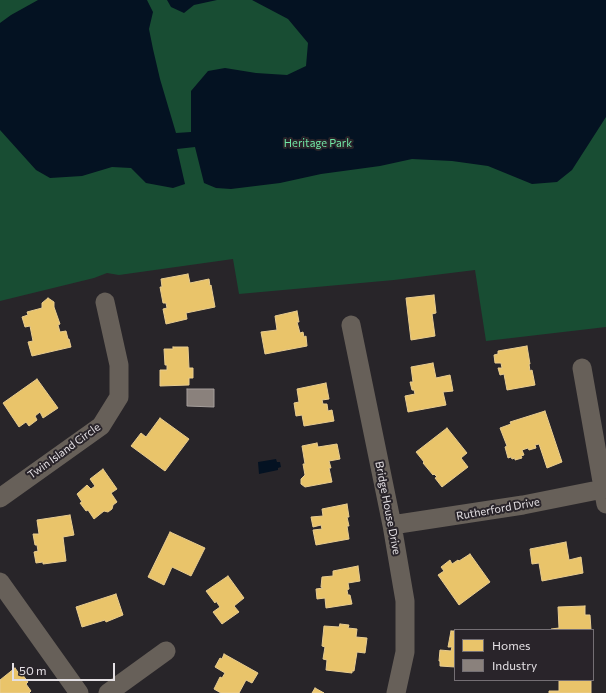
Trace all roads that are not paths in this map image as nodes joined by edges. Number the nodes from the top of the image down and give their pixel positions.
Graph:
1 (105, 302) dead end
2 (351, 325) dead end
3 (582, 368) dead end
4 (604, 496) edge
5 (0, 498) edge
6 (392, 525) junction
7 (0, 582) edge
8 (166, 651) dead end
9 (80, 693) edge
10 (108, 693) edge
11 (396, 693) edge

1 - 5 street, Twin Island Circle
2 - 6 street, Bridge House Drive
3 - 4 street
4 - 6 street, Rutherford Drive
6 - 11 street, Bridge House Drive
7 - 9 street
8 - 10 street

